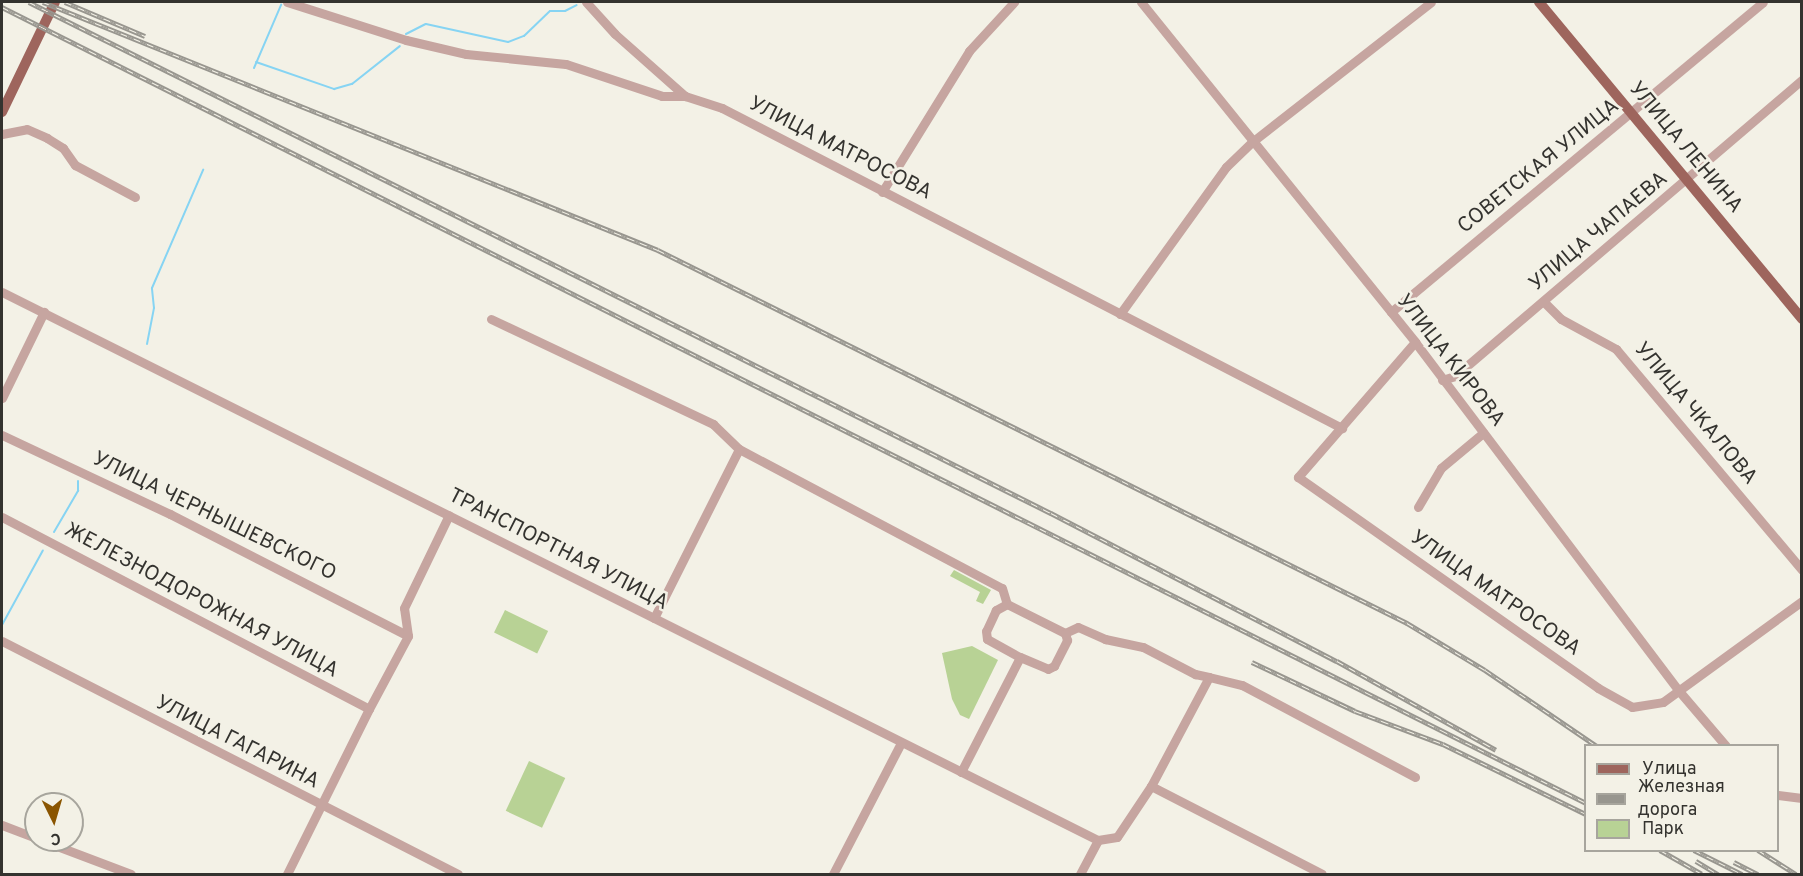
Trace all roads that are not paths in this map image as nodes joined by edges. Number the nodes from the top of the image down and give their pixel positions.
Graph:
1 (55, 2) edge
2 (287, 2) edge
3 (586, 2) edge
4 (1014, 2) edge
5 (1141, 2) edge
6 (1431, 2) edge
7 (1539, 2) edge
8 (1763, 2) edge
9 (1801, 82) edge
10 (685, 96) junction
11 (2, 112) edge
12 (1632, 114) junction
13 (2, 134) edge
14 (1252, 142) junction
15 (1688, 181) junction
16 (882, 192) junction
17 (135, 197) dead end
18 (2, 292) edge
19 (1544, 302) junction
20 (44, 312) junction
21 (1391, 312) junction
22 (1120, 314) junction
23 (491, 319) dead end
24 (1802, 319) edge
25 (1415, 342) junction
26 (1442, 380) junction
27 (2, 398) edge
28 (1342, 428) junction
29 (1483, 434) junction
30 (2, 435) edge
31 (739, 449) junction
32 (1418, 507) dead end
33 (449, 515) junction
34 (2, 517) edge
35 (1802, 570) edge
36 (1802, 601) edge
37 (1007, 604) junction
38 (654, 618) junction
39 (1065, 633) junction
40 (408, 636) junction
41 (2, 641) edge
42 (1020, 657) junction
43 (1209, 676) junction
44 (1679, 691) junction
45 (369, 709) junction
46 (901, 743) junction
47 (1724, 744) edge
48 (961, 772) junction
49 (1416, 777) dead end
50 (1151, 786) junction
51 (1779, 795) edge
52 (1802, 798) edge
53 (322, 807) junction
54 (2, 825) edge
55 (24, 833) edge
56 (1098, 840) junction
57 (72, 852) edge
58 (130, 874) edge
59 (287, 874) edge
60 (458, 874) edge
61 (832, 874) edge
62 (1080, 874) edge
63 (1322, 874) edge

1 - 11 main road
2 - 10 street, УЛИЦА МАТРОСОВА
3 - 10 street
4 - 16 street
5 - 14 street, УЛИЦА КИРОВА
6 - 14 street
7 - 12 main road, УЛИЦА ЛЕНИНА
8 - 12 street, СОВЕТСКАЯ УЛИЦА
9 - 15 street, УЛИЦА ЧАПАЕВА
10 - 16 street, УЛИЦА МАТРОСОВА
12 - 15 main road, УЛИЦА ЛЕНИНА
12 - 21 street, СОВЕТСКАЯ УЛИЦА
13 - 17 street
14 - 21 street, УЛИЦА КИРОВА
14 - 22 street
15 - 19 street, УЛИЦА ЧАПАЕВА
15 - 24 main road, УЛИЦА ЛЕНИНА
16 - 22 street, УЛИЦА МАТРОСОВА
18 - 20 street, ТРАНСПОРТНАЯ УЛИЦА
19 - 26 street, УЛИЦА ЧАПАЕВА
19 - 35 street, УЛИЦА ЧКАЛОВА
20 - 27 street
20 - 33 street, ТРАНСПОРТНАЯ УЛИЦА
21 - 25 street, УЛИЦА КИРОВА
22 - 28 street, УЛИЦА МАТРОСОВА
23 - 31 street
25 - 26 street, УЛИЦА КИРОВА
25 - 28 street
26 - 29 street, УЛИЦА КИРОВА
28 - 44 street, УЛИЦА МАТРОСОВА
29 - 32 street
29 - 44 street, УЛИЦА КИРОВА
30 - 40 street, УЛИЦА ЧЕРНЫШЕВСКОГО
31 - 37 street
31 - 38 street
33 - 38 street, ТРАНСПОРТНАЯ УЛИЦА
33 - 40 street
34 - 45 street, ЖЕЛЕЗНОДОРОЖНАЯ УЛИЦА
36 - 44 street, УЛИЦА МАТРОСОВА
37 - 39 street
37 - 42 street
38 - 46 street, ТРАНСПОРТНАЯ УЛИЦА
39 - 42 street
39 - 43 street
40 - 45 street
41 - 53 street, УЛИЦА ГАГАРИНА
42 - 48 street
43 - 49 street
43 - 50 street
44 - 47 street, УЛИЦА КИРОВА
45 - 53 street
46 - 48 street, ТРАНСПОРТНАЯ УЛИЦА
46 - 61 street
48 - 56 street, ТРАНСПОРТНАЯ УЛИЦА
50 - 56 street
50 - 63 street
51 - 52 street
53 - 59 street
53 - 60 street, УЛИЦА ГАГАРИНА
54 - 55 street
56 - 62 street
57 - 58 street

